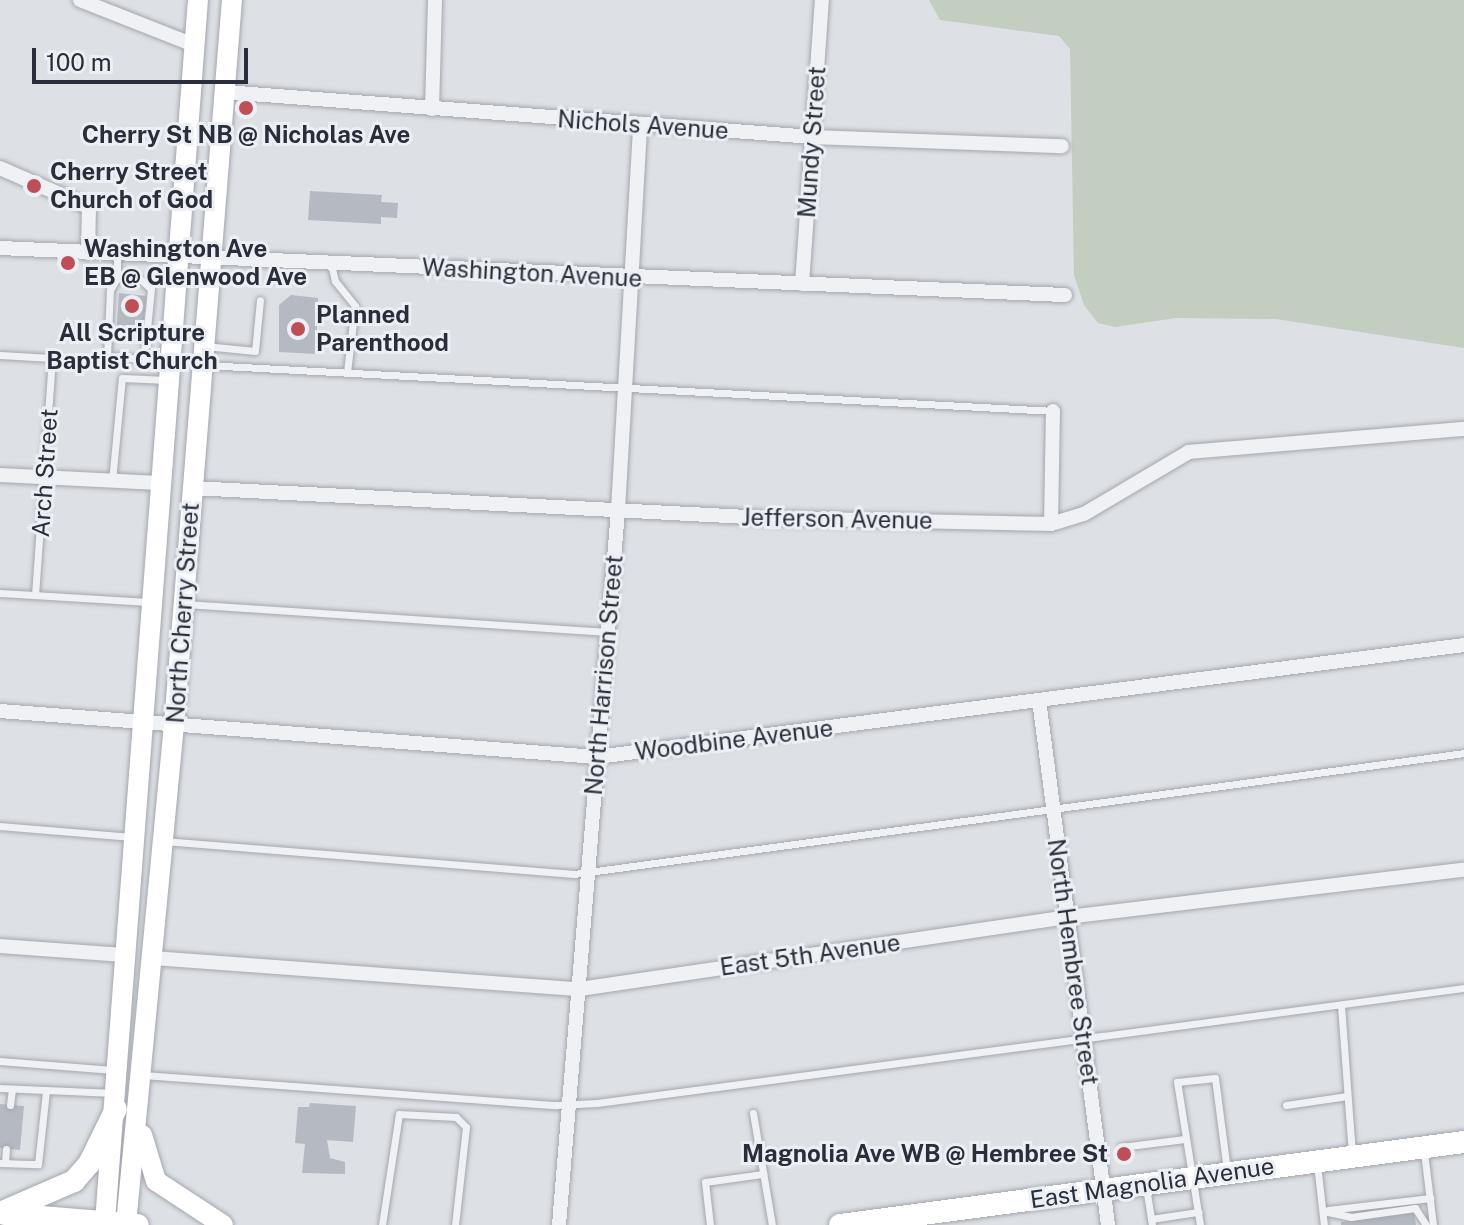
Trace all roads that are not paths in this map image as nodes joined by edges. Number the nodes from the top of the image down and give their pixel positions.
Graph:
1 (80, 0) edge
2 (198, 0) edge
3 (232, 0) edge
4 (435, 0) edge
5 (822, 0) edge
6 (194, 45) junction
7 (225, 92) junction
8 (432, 109) junction
9 (640, 124) junction
10 (812, 137) junction
11 (1062, 146) dead end
12 (0, 168) edge
13 (0, 248) edge
14 (88, 253) junction
15 (117, 254) junction
16 (177, 257) junction
17 (211, 259) junction
18 (331, 264) junction
19 (117, 278) junction
20 (631, 278) junction
21 (802, 284) junction
22 (1065, 295) dead end
23 (260, 300) dead end
24 (0, 355) edge
25 (202, 356) junction
26 (144, 359) junction
27 (168, 370) junction
28 (347, 372) junction
29 (625, 386) junction
30 (1053, 411) joint
31 (1464, 429) edge
32 (0, 475) edge
33 (46, 478) junction
34 (112, 481) junction
35 (159, 483) junction
36 (192, 488) junction
37 (618, 510) junction
38 (1051, 524) junction
39 (0, 593) edge
40 (35, 593) junction
41 (150, 602) junction
42 (183, 603) junction
43 (608, 632) junction
44 (1464, 645) edge
45 (1039, 700) junction
46 (0, 711) edge
47 (142, 723) junction
48 (174, 725) junction
49 (1464, 753) edge
50 (597, 757) junction
51 (1053, 810) junction
52 (0, 826) edge
53 (132, 837) junction
54 (163, 841) junction
55 (589, 870) junction
56 (1464, 870) edge
57 (1067, 917) junction
58 (0, 946) edge
59 (124, 955) junction
60 (153, 958) junction
61 (1464, 988) edge
62 (580, 989) junction
63 (1341, 1005) junction
64 (1083, 1037) junction
65 (0, 1061) edge
66 (116, 1070) junction
67 (143, 1075) junction
68 (0, 1088) edge
69 (12, 1089) junction
70 (46, 1092) junction
71 (1347, 1096) junction
72 (116, 1101) junction
73 (570, 1104) junction
74 (10, 1105) dead end
75 (1286, 1105) dead end
76 (753, 1113) dead end
77 (140, 1119) junction
78 (1185, 1139) junction
79 (1464, 1142) edge
80 (1121, 1147) dead end
81 (1423, 1147) junction
82 (6, 1149) dead end
83 (1352, 1157) junction
84 (1317, 1161) junction
85 (3, 1163) edge
86 (1227, 1173) junction
87 (763, 1174) junction
88 (1192, 1179) junction
89 (1146, 1184) junction
90 (1103, 1190) junction
91 (1430, 1198) junction
92 (1323, 1211) junction
93 (1198, 1212) junction
94 (0, 1213) edge
95 (1151, 1222) edge
96 (115, 1224) edge
97 (138, 1225) edge
98 (223, 1225) edge
99 (382, 1225) edge
100 (455, 1225) edge
101 (559, 1225) edge
102 (710, 1225) edge
103 (772, 1225) edge
104 (840, 1225) edge
105 (1108, 1225) edge
106 (1200, 1225) edge
107 (1324, 1225) edge
108 (1426, 1225) edge
109 (1433, 1225) edge

1 - 6 street
2 - 6 main road, North Cherry Street
3 - 7 main road, North Cherry Street
4 - 8 street
5 - 10 street, Mundy Street
6 - 16 main road, North Cherry Street
7 - 8 street, Nichols Avenue
7 - 17 main road, North Cherry Street
8 - 9 street, Nichols Avenue
9 - 10 street, Nichols Avenue
9 - 20 street, North Harrison Street
10 - 11 street, Nichols Avenue
10 - 21 street, Mundy Street
12 - 14 street
13 - 14 street, Washington Avenue
14 - 15 street, Washington Avenue
15 - 16 street, Washington Avenue
15 - 19 lane
16 - 17 street, Washington Avenue
16 - 27 main road, North Cherry Street
17 - 18 street, Washington Avenue
17 - 25 main road, North Cherry Street
18 - 20 street, Washington Avenue
18 - 28 lane
19 - 26 lane
19 - 26 lane
20 - 21 street, Washington Avenue
20 - 29 street, North Harrison Street
21 - 22 street, Washington Avenue
23 - 25 lane
24 - 33 lane, Arch Street
25 - 28 lane
25 - 36 main road, North Cherry Street
26 - 27 lane
27 - 34 lane
27 - 35 main road, North Cherry Street
28 - 29 lane
29 - 30 lane
29 - 37 street, North Harrison Street
30 - 38 street
31 - 38 street, Jefferson Avenue
32 - 33 street
33 - 34 street
33 - 40 lane, Arch Street
34 - 35 street
35 - 41 main road, North Cherry Street
36 - 37 street, Jefferson Avenue
36 - 42 main road, North Cherry Street
37 - 38 street, Jefferson Avenue
37 - 43 street, North Harrison Street
39 - 40 lane
40 - 41 lane
41 - 47 main road, North Cherry Street
42 - 43 lane
42 - 48 main road, North Cherry Street
43 - 50 street, North Harrison Street
44 - 45 street, Woodbine Avenue
45 - 50 street, Woodbine Avenue
45 - 51 street, North Hembree Street
46 - 47 street, Woodbine Avenue
47 - 48 street, Woodbine Avenue
47 - 53 main road, North Cherry Street
48 - 50 street, Woodbine Avenue
48 - 54 main road, North Cherry Street
49 - 51 lane
50 - 55 street, North Harrison Street
51 - 55 lane
51 - 57 street, North Hembree Street
52 - 53 lane
53 - 59 main road, North Cherry Street
54 - 55 lane
54 - 60 main road, North Cherry Street
55 - 62 street, North Harrison Street
56 - 57 street, East 5th Avenue
57 - 62 street, East 5th Avenue
57 - 64 street, North Hembree Street
58 - 59 street
59 - 66 main road, North Cherry Street
60 - 62 street, East 5th Avenue
60 - 67 main road, North Cherry Street
61 - 63 lane
62 - 73 street, North Harrison Street
63 - 64 lane
63 - 71 lane
64 - 73 lane
64 - 90 street, North Hembree Street
65 - 66 lane
66 - 72 main road, North Cherry Street
67 - 73 lane
67 - 77 main road, North Cherry Street
68 - 69 lane
69 - 70 lane
69 - 74 lane
70 - 72 lane
70 - 85 lane
71 - 75 lane
71 - 83 lane
72 - 94 main road
72 - 96 main road, North Cherry Street
73 - 101 street, North Harrison Street
76 - 87 lane
77 - 96 main road, North Cherry Street
77 - 98 main road
78 - 80 lane
78 - 86 lane
78 - 88 lane
79 - 81 main road, East Magnolia Avenue
81 - 83 main road, East Magnolia Avenue
81 - 91 lane
82 - 85 lane
83 - 84 main road, East Magnolia Avenue
84 - 86 main road, East Magnolia Avenue
84 - 92 lane
86 - 88 main road, East Magnolia Avenue
87 - 102 lane
87 - 103 lane
88 - 89 main road, East Magnolia Avenue
88 - 93 lane
89 - 90 main road, East Magnolia Avenue
89 - 95 lane
90 - 104 main road, East Magnolia Avenue
90 - 105 street, North Hembree Street
91 - 92 lane
91 - 109 lane
92 - 107 lane
92 - 108 lane
93 - 95 lane
93 - 106 lane
94 - 96 main road
96 - 97 main road
99 - 100 lane

